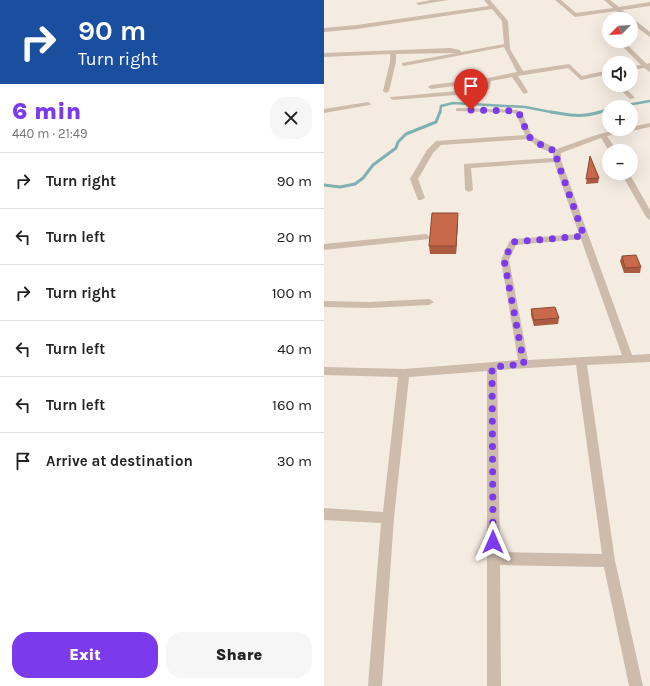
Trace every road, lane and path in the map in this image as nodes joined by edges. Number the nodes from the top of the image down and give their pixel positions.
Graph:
1 (445, 0) edge
2 (487, 0) edge
3 (558, 0) edge
4 (607, 0) edge
5 (647, 0) edge
6 (650, 3) edge
7 (494, 7) junction
8 (423, 8) edge
9 (617, 9) junction
10 (621, 12) edge
11 (638, 25) edge
12 (324, 30) edge
13 (648, 32) edge
14 (506, 44) junction
15 (628, 48) edge
16 (393, 52) junction
17 (464, 54) junction
18 (324, 55) edge
19 (404, 64) dead end
20 (648, 67) edge
21 (638, 68) edge
22 (521, 73) junction
23 (514, 75) junction
24 (602, 75) edge
25 (488, 80) junction
26 (431, 87) dead end
27 (386, 91) dead end
28 (525, 92) dead end
29 (626, 92) edge
30 (393, 98) dead end
31 (632, 98) dead end
32 (368, 104) dead end
33 (458, 110) dead end
34 (324, 111) edge
35 (650, 125) edge
36 (638, 128) edge
37 (602, 135) edge
38 (529, 137) junction
39 (557, 156) junction
40 (629, 180) edge
41 (469, 190) dead end
42 (421, 198) dead end
43 (650, 217) edge
44 (584, 236) junction
45 (426, 237) dead end
46 (324, 248) edge
47 (429, 302) dead end
48 (324, 304) edge
49 (650, 358) edge
50 (628, 359) junction
51 (581, 362) junction
52 (524, 364) junction
53 (492, 367) junction
54 (324, 371) edge
55 (404, 373) junction
56 (324, 514) edge
57 (388, 518) junction
58 (493, 558) junction
59 (609, 561) junction
60 (376, 686) edge
61 (494, 686) edge
62 (636, 686) edge

1 - 8 street
2 - 7 street
3 - 9 street
4 - 9 street
5 - 6 street
6 - 9 street
7 - 8 street
7 - 14 street
8 - 12 street
9 - 10 street
11 - 13 street
14 - 17 street
14 - 22 street
15 - 20 street
16 - 17 street
16 - 18 street
16 - 27 street
17 - 19 street
20 - 21 street
22 - 23 street
22 - 24 street
23 - 25 street
23 - 28 street
25 - 26 street
25 - 30 street
29 - 31 street
32 - 34 street
33 - 38 street
35 - 36 street
37 - 39 street
38 - 39 street
38 - 42 street
39 - 41 street
39 - 44 street
40 - 43 street
44 - 50 street
44 - 52 street
45 - 46 street
47 - 48 street
49 - 50 street
50 - 51 street
51 - 52 street
51 - 59 street
52 - 53 street
53 - 55 street
53 - 58 street
54 - 55 street
55 - 57 street
56 - 57 street
57 - 60 street
58 - 59 street
58 - 61 street
59 - 62 street

